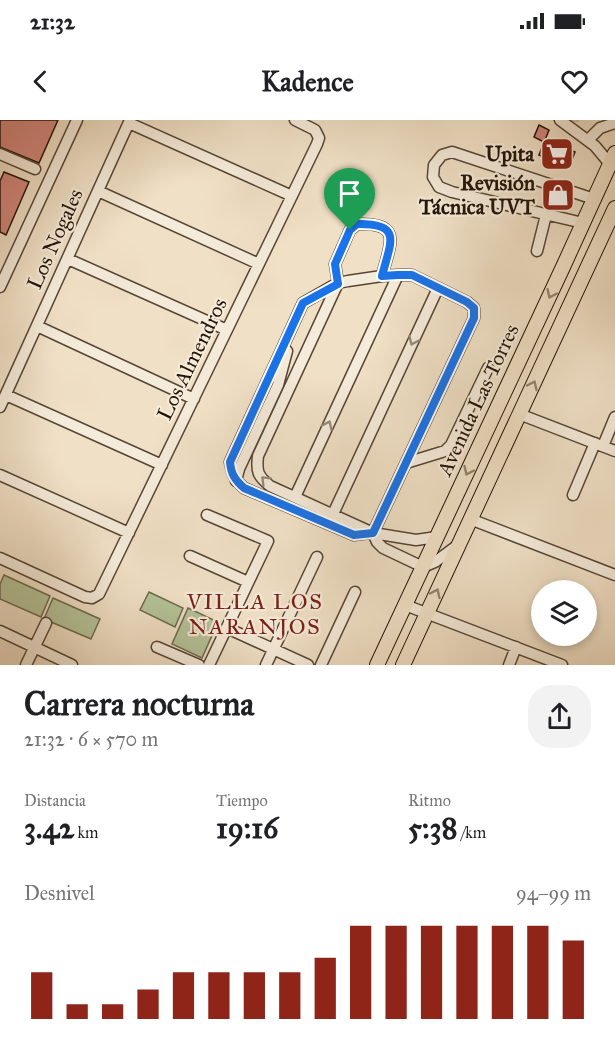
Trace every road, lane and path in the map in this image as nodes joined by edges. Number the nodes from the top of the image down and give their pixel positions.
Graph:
1 (77, 120) edge
2 (295, 120) edge
3 (560, 120) edge
4 (130, 121) edge
5 (615, 123) edge
6 (588, 140) junction
7 (0, 154) edge
8 (613, 159) edge
9 (35, 169) dead end
10 (98, 191) junction
11 (292, 196) junction
12 (594, 199) junction
13 (615, 208) edge
14 (546, 215) junction
15 (583, 223) junction
16 (537, 251) dead end
17 (68, 259) junction
18 (259, 264) junction
19 (563, 267) junction
20 (398, 275) junction
21 (382, 276) junction
22 (583, 276) junction
23 (338, 284) junction
24 (0, 287) edge
25 (438, 288) junction
26 (294, 324) junction
27 (37, 326) junction
28 (227, 330) junction
29 (303, 358) junction
30 (488, 368) dead end
31 (278, 385) junction
32 (6, 395) junction
33 (194, 399) junction
34 (0, 407) edge
35 (519, 414) junction
36 (615, 417) edge
37 (599, 445) junction
38 (615, 451) edge
39 (406, 463) junction
40 (162, 465) junction
41 (0, 475) edge
42 (236, 481) junction
43 (573, 495) dead end
44 (295, 497) junction
45 (333, 514) junction
46 (207, 516) dead end
47 (470, 519) junction
48 (129, 533) junction
49 (373, 533) junction
50 (437, 537) junction
51 (458, 544) junction
52 (190, 556) dead end
53 (317, 557) dead end
54 (0, 558) edge
55 (423, 567) junction
56 (615, 575) edge
57 (248, 582) junction
58 (355, 592) dead end
59 (405, 606) junction
60 (426, 613) junction
61 (46, 623) dead end
62 (227, 628) junction
63 (0, 632) edge
64 (35, 647) junction
65 (157, 647) dead end
66 (516, 647) junction
67 (274, 649) junction
68 (27, 665) edge
69 (72, 665) edge
70 (199, 665) edge
71 (209, 665) edge
72 (266, 665) edge
73 (308, 665) edge
74 (321, 665) edge
75 (378, 665) edge
76 (403, 665) edge
77 (509, 665) edge
78 (562, 665) edge

1 - 24 street
2 - 11 street, Los Almendros
3 - 6 street
4 - 10 street, Los Nogales
4 - 11 street
5 - 6 street
6 - 8 street
7 - 9 street
8 - 12 main road, Avenida Las Torres
10 - 17 street, Los Nogales
10 - 18 street
11 - 18 street, Los Almendros
12 - 14 street
12 - 15 main road, Avenida Las Torres
13 - 22 main road, Avenida Las Torres
14 - 15 street
14 - 16 street
15 - 19 main road, Avenida Las Torres
17 - 27 street, Los Nogales
17 - 28 street
18 - 28 street, Los Almendros
19 - 22 main road
19 -> 50 main road, Avenida Las Torres
20 - 21 street
20 - 25 street
44 -> 20 street
21 - 23 street
21 - 23 street
35 -> 22 main road, Avenida Las Torres
23 - 26 street
23 - 29 street
25 - 39 street
25 -> 45 street
26 - 31 street
26 - 42 street
27 - 32 street, Los Nogales
27 - 33 street
28 - 33 street, Los Almendros
29 - 31 street
44 -> 29 street
30 - 39 street
31 - 42 street
32 - 34 street, Los Nogales
32 - 40 street
33 - 40 street, Los Almendros
35 - 37 street
35 - 47 main road, Avenida Las Torres
36 - 37 street
37 - 38 street
37 - 43 street
39 - 49 street
40 - 48 street, Los Almendros
41 - 48 street
42 - 49 street
44 - 45 street
45 - 49 street
46 - 57 street
47 - 51 main road, Avenida Las Torres
47 - 56 street
48 - 54 street, Los Almendros
49 - 50 street
49 - 55 street
50 - 55 main road, Avenida Las Torres
51 - 55 street
60 -> 51 main road, Avenida Las Torres
52 - 57 street
53 - 67 street
55 - 59 main road, Avenida Las Torres
57 - 62 street
58 - 74 street
59 - 60 street
59 - 75 main road, Avenida Las Torres
60 - 66 street
60 - 76 main road, Avenida Las Torres
61 - 64 street
62 - 67 street
62 - 71 street
63 - 64 street
64 - 68 street
64 - 69 street
65 - 70 street
66 - 77 street
66 - 78 street
67 - 72 street
67 - 73 street

